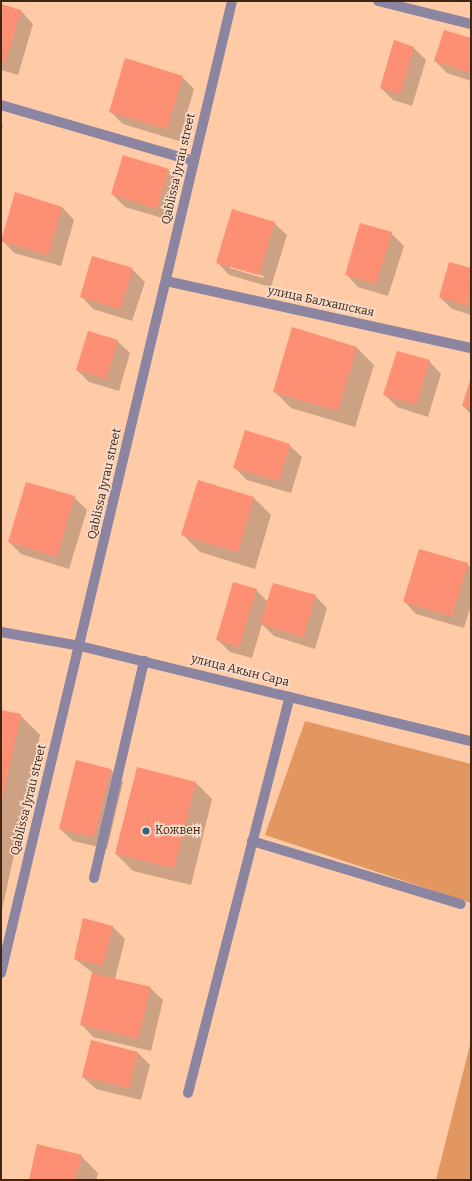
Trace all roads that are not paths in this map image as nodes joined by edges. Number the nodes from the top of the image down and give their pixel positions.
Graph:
1 (232, 1) edge
2 (378, 1) edge
3 (471, 24) edge
4 (1, 105) edge
5 (194, 161) junction
6 (166, 281) junction
7 (471, 348) edge
8 (1, 632) edge
9 (80, 646) junction
10 (144, 661) junction
11 (290, 697) junction
12 (471, 741) edge
13 (252, 841) junction
14 (94, 878) dead end
15 (461, 904) dead end
16 (1, 973) edge
17 (188, 1093) dead end

1 - 5 street, Qablissa Jyrau street
2 - 3 street
4 - 5 street
5 - 6 street, Qablissa Jyrau street
6 - 7 street, улица Балхашская
6 - 9 street, Qablissa Jyrau street
8 - 9 street, улица Акын Сара
9 - 10 street, улица Акын Сара
9 - 16 street, Qablissa Jyrau street
10 - 11 street, улица Акын Сара
10 - 14 street
11 - 12 street, улица Акын Сара
11 - 13 street
13 - 15 street
13 - 17 street

